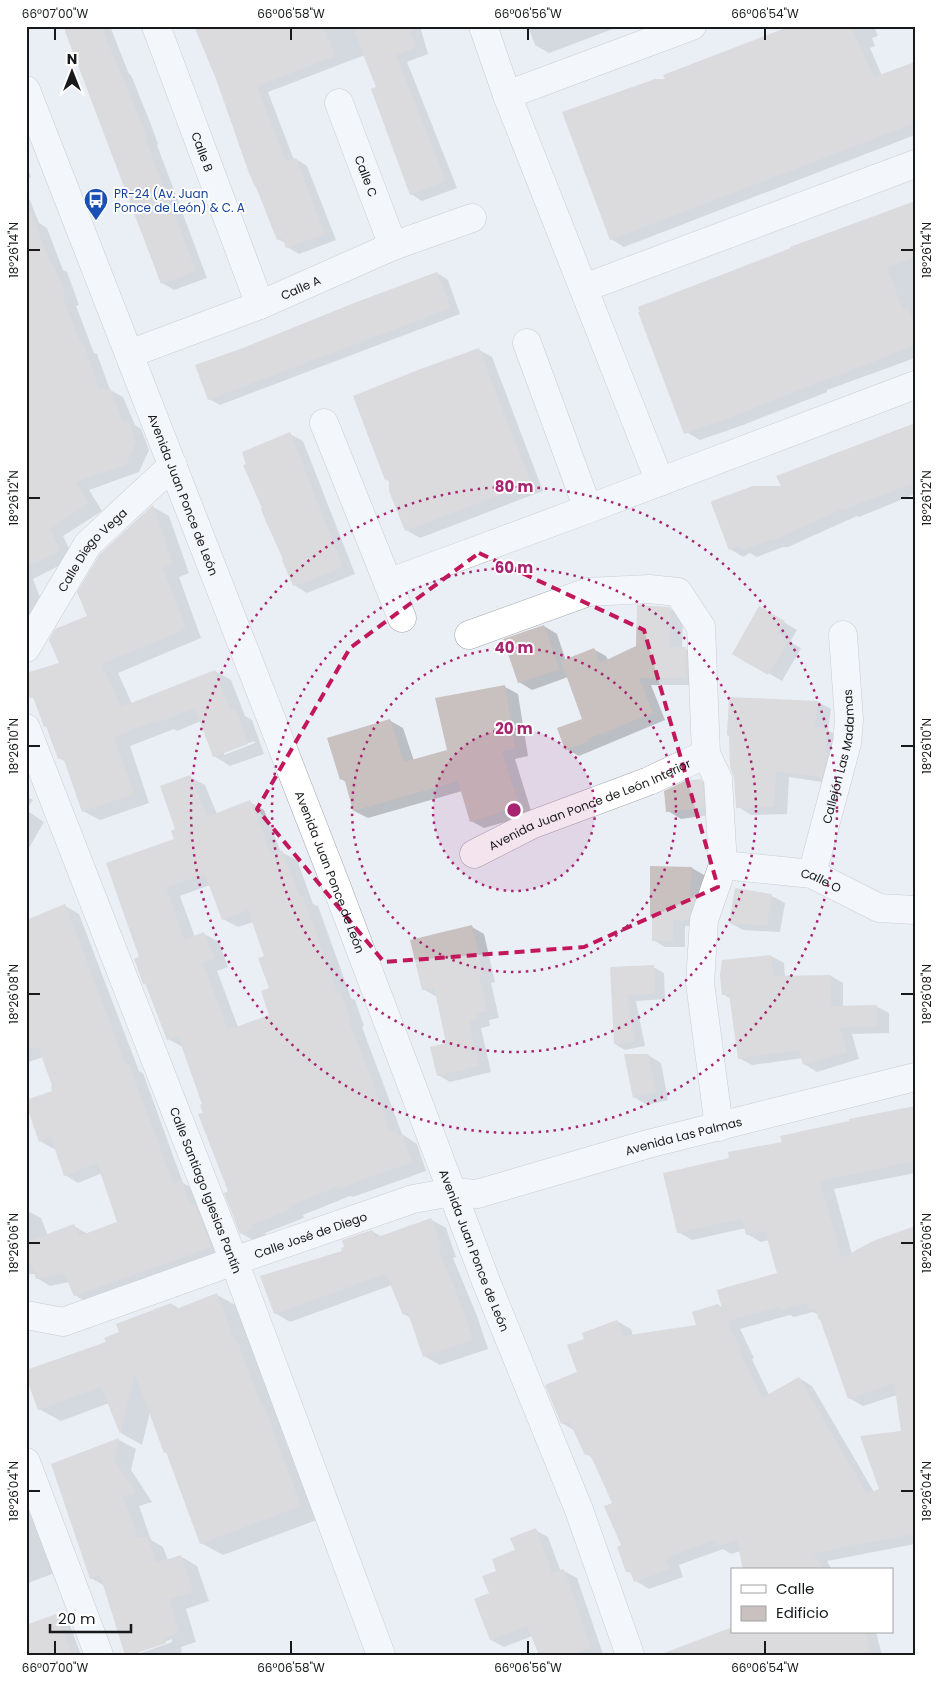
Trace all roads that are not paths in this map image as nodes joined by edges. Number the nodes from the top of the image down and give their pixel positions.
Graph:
1 (156, 26) edge
2 (483, 26) edge
3 (692, 26) edge
4 (26, 90) edge
5 (507, 94) junction
6 (339, 104) dead end
7 (915, 164) edge
8 (472, 218) dead end
9 (394, 246) junction
10 (584, 288) junction
11 (260, 305) junction
12 (527, 344) dead end
13 (129, 354) junction
14 (915, 384) edge
15 (324, 424) dead end
16 (173, 466) junction
17 (660, 482) junction
18 (588, 509) junction
19 (388, 582) junction
20 (402, 618) dead end
21 (469, 635) dead end
22 (843, 635) dead end
23 (26, 648) edge
24 (26, 728) edge
25 (706, 754) junction
26 (474, 854) dead end
27 (723, 865) junction
28 (812, 874) junction
29 (915, 910) edge
30 (915, 1077) edge
31 (718, 1127) junction
32 (452, 1192) junction
33 (234, 1260) junction
34 (26, 1315) edge
35 (26, 1462) edge
36 (99, 1655) edge
37 (381, 1655) edge
38 (630, 1655) edge

1 - 11 street, Calle B
2 - 5 street
3 - 5 street
4 - 13 street, Avenida Juan Ponce de León
5 - 10 street
6 - 9 street, Calle C
7 - 10 street
8 - 9 street, Calle A
9 - 11 street, Calle A
10 - 17 street
11 - 13 street, Calle A
12 - 18 street
13 - 16 street, Avenida Juan Ponce de León
14 - 17 street
15 - 19 street
16 - 23 street, Calle Diego Vega
16 - 32 street, Avenida Juan Ponce de León
17 - 18 street
18 - 19 street
19 - 20 street
21 - 25 street
22 - 28 street, Callejón Las Madamas
24 - 33 street, Calle Santiago Iglesias Pantín
25 - 26 street, Avenida Juan Ponce de León Interior
25 - 27 street
27 - 28 street, Calle O
27 - 31 street
28 - 29 street, Calle O
30 - 31 street, Avenida Las Palmas
31 - 32 street, Avenida Las Palmas
32 - 33 street, Calle José de Diego
32 - 38 street, Avenida Juan Ponce de León
33 - 34 street, Calle José de Diego
33 - 37 street, Calle Santiago Iglesias Pantín
35 - 36 street

